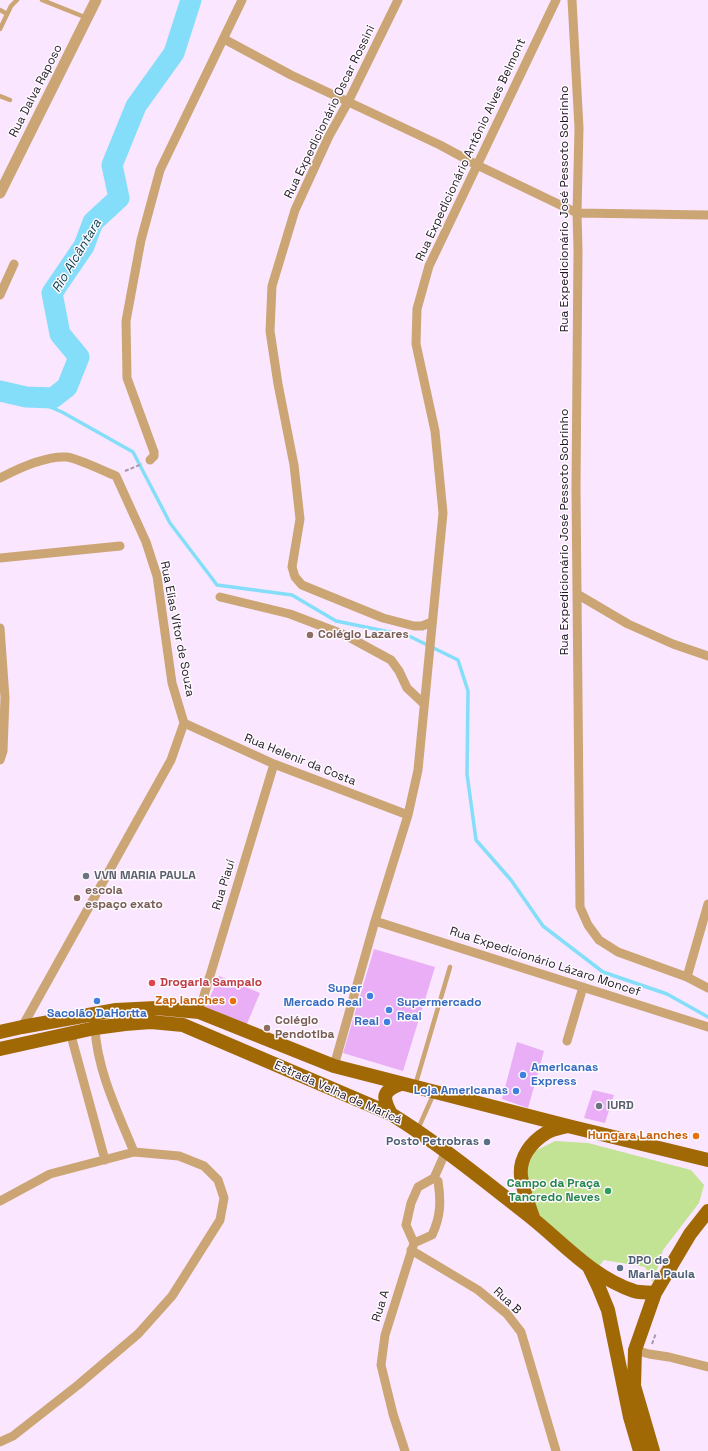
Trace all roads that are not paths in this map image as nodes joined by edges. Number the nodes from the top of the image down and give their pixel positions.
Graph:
1 (17, 0) edge
2 (42, 0) edge
3 (96, 0) edge
4 (242, 0) edge
5 (398, 0) edge
6 (556, 0) edge
7 (572, 0) edge
8 (0, 10) edge
9 (7, 14) junction
10 (87, 18) junction
11 (0, 29) edge
12 (224, 39) junction
13 (0, 96) edge
14 (10, 100) dead end
15 (348, 102) junction
16 (477, 165) junction
17 (0, 192) edge
18 (577, 213) junction
19 (708, 215) edge
20 (14, 264) dead end
21 (0, 295) edge
22 (150, 460) road end
23 (0, 478) edge
24 (120, 546) dead end
25 (0, 558) edge
26 (577, 594) junction
27 (220, 597) dead end
28 (432, 625) junction
29 (0, 628) edge
30 (708, 656) edge
31 (424, 703) junction
32 (184, 723) junction
33 (0, 760) edge
34 (274, 764) junction
35 (408, 815) junction
36 (708, 904) edge
37 (375, 921) junction
38 (450, 967) dead end
39 (687, 977) junction
40 (583, 987) junction
41 (708, 988) edge
42 (199, 1012) junction
43 (22, 1027) junction
44 (708, 1027) edge
45 (95, 1028) junction
46 (0, 1032) edge
47 (71, 1033) junction
48 (567, 1041) dead end
49 (0, 1049) edge
50 (334, 1066) junction
51 (408, 1085) junction
52 (434, 1092) junction
53 (391, 1114) junction
54 (568, 1126) junction
55 (418, 1130) junction
56 (446, 1151) junction
57 (134, 1152) junction
58 (105, 1160) junction
59 (707, 1162) edge
60 (434, 1178) junction
61 (0, 1201) edge
62 (708, 1211) edge
63 (534, 1221) junction
64 (412, 1246) junction
65 (589, 1267) junction
66 (656, 1293) junction
67 (635, 1350) junction
68 (708, 1367) edge
69 (0, 1442) edge
70 (405, 1451) edge
71 (556, 1451) edge
72 (640, 1451) edge
73 (653, 1451) edge

1 - 9 lane
2 - 10 lane
3 - 10 street, Rua Dalva Raposo
4 - 12 street
5 - 15 street, Rua Expedicionário Oscar Rossini
6 - 16 street, Rua Expedicionário Antônio Alves Belmont
7 - 18 street, Rua Expedicionário José Pessoto Sobrinho
8 - 9 lane
9 - 11 lane
10 - 17 street, Rua Dalva Raposo
12 - 15 street
12 - 22 street
13 - 14 lane
15 - 16 street
15 - 28 street, Rua Expedicionário Oscar Rossini
16 - 18 street
16 - 28 street, Rua Expedicionário Antônio Alves Belmont
18 - 19 street
18 - 26 street, Rua Expedicionário José Pessoto Sobrinho
20 - 21 street
23 - 32 street, Rua Elias Vítor de Souza
24 - 25 street
26 - 30 street
26 - 39 street, Rua Expedicionário José Pessoto Sobrinho
27 - 31 street
28 - 31 street, Rua Expedicionário Antônio Alves Belmont
29 - 33 street
31 - 35 street, Rua Expedicionário Antônio Alves Belmont
32 - 34 street, Rua Helenir da Costa
32 - 43 street
34 - 35 street, Rua Helenir da Costa
34 - 42 street, Rua Piauí
35 - 37 street, Rua Expedicionário Antônio Alves Belmont
36 - 39 street
37 - 40 street, Rua Expedicionário Lázaro Moncef
37 - 50 street, Rua Expedicionário Antônio Alves Belmont
38 - 51 lane
39 - 41 street, Rua Expedicionário José Pessoto Sobrinho
40 - 44 street, Rua Expedicionário Lázaro Moncef
40 - 48 street
42 - 43 main road, Estrada Velha de Maricá
42 - 50 main road, Estrada Velha de Maricá
43 - 46 main road, Estrada Velha de Maricá
45 - 47 main road, Estrada Velha de Maricá
45 - 53 main road, Estrada Velha de Maricá
45 - 57 street
47 - 49 main road, Estrada Velha de Maricá
47 - 58 street
50 - 51 main road, Estrada Velha de Maricá
51 - 52 main road, Estrada Velha de Maricá
51 - 53 main road
52 - 54 main road, Estrada Velha de Maricá
52 - 55 lane
53 - 55 main road, Estrada Velha de Maricá
54 - 59 main road, Estrada Velha de Maricá
54 - 63 main road
55 - 56 main road, Estrada Velha de Maricá
56 - 60 street
56 - 63 main road, Estrada Velha de Maricá
57 - 58 street
57 - 69 street
58 - 61 street
60 - 64 street
60 - 64 street
62 - 66 main road
63 - 65 main road, Estrada Velha de Maricá
64 - 70 street, Rua A
64 - 71 street, Rua B
65 - 66 main road, Estrada Velha de Maricá
65 - 72 main road
66 - 67 main road
67 - 68 street
67 - 73 main road

